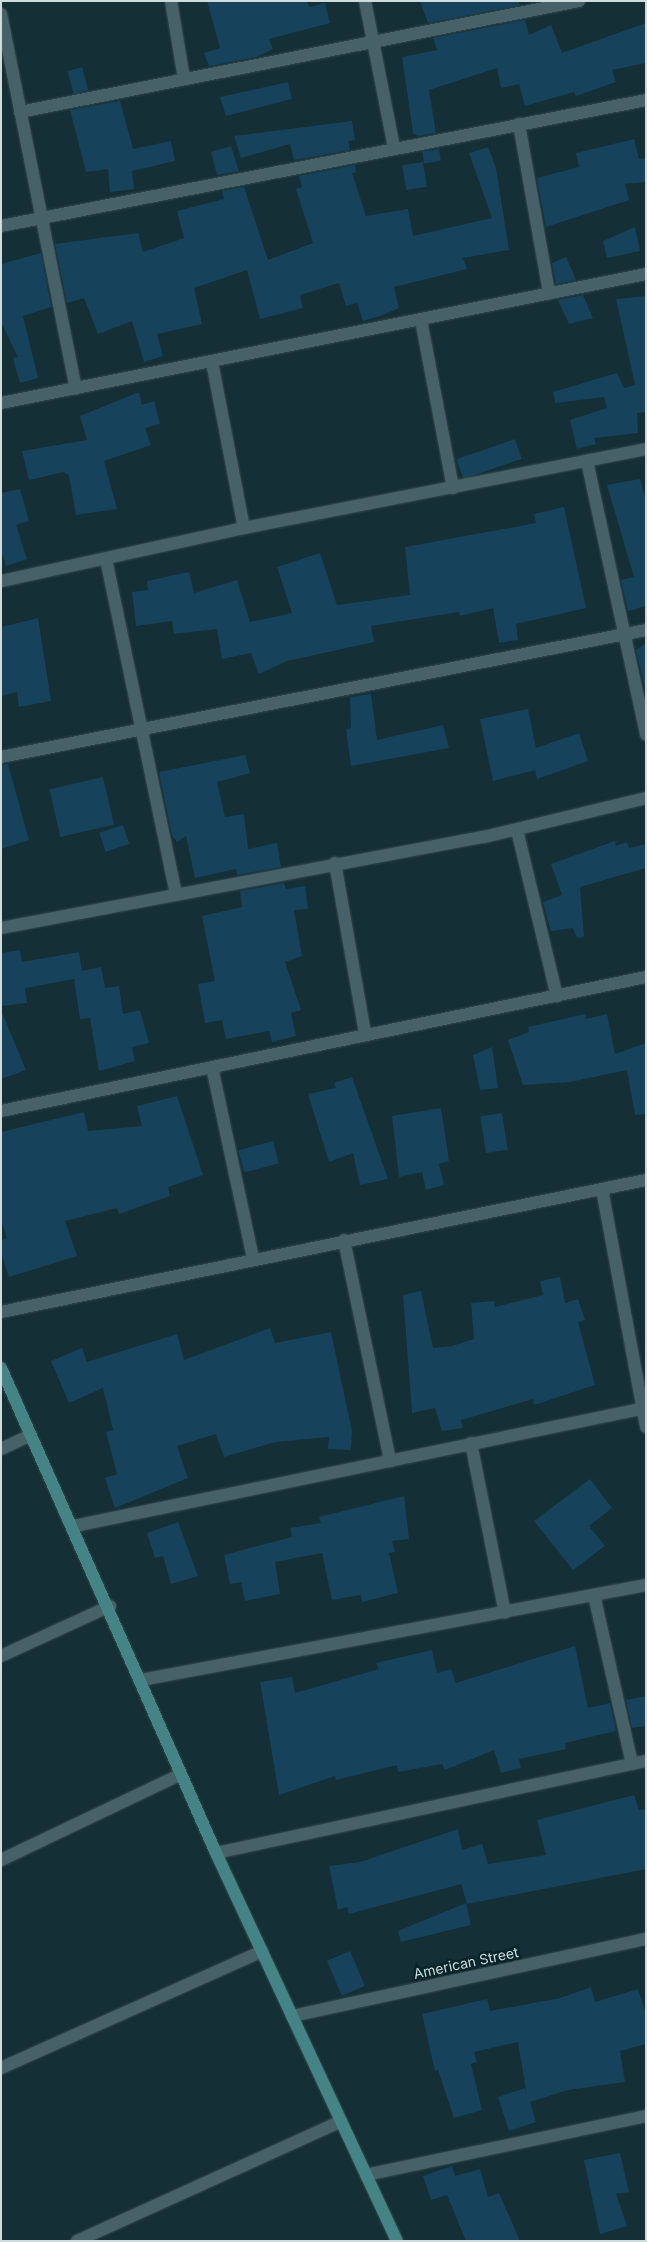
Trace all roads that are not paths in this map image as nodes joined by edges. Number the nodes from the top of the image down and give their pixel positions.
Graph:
1 (171, 1) edge
2 (365, 1) edge
3 (579, 1) edge
4 (544, 4) edge
5 (1, 14) edge
6 (374, 42) junction
7 (184, 79) junction
8 (646, 100) edge
9 (20, 112) junction
10 (519, 124) junction
11 (394, 148) junction
12 (40, 218) junction
13 (1, 226) edge
14 (646, 274) edge
15 (549, 294) junction
16 (421, 320) junction
17 (212, 362) junction
18 (76, 388) junction
19 (1, 404) edge
20 (646, 450) edge
21 (586, 461) junction
22 (452, 488) junction
23 (244, 528) junction
24 (106, 559) junction
25 (1, 581) edge
26 (646, 630) edge
27 (624, 635) junction
28 (138, 727) junction
29 (646, 735) edge
30 (1, 757) edge
31 (646, 798) edge
32 (517, 830) junction
33 (335, 863) junction
34 (176, 894) junction
35 (1, 928) edge
36 (646, 977) edge
37 (557, 996) junction
38 (366, 1034) junction
39 (212, 1067) junction
40 (1, 1111) edge
41 (646, 1180) edge
42 (602, 1188) junction
43 (344, 1240) junction
44 (253, 1258) junction
45 (1, 1312) edge
46 (1, 1368) edge
47 (644, 1408) edge
48 (646, 1427) edge
49 (31, 1435) junction
50 (472, 1443) junction
51 (1, 1449) edge
52 (390, 1461) junction
53 (74, 1526) junction
54 (646, 1585) edge
55 (594, 1595) junction
56 (110, 1606) junction
57 (506, 1613) junction
58 (1, 1656) edge
59 (141, 1680) junction
60 (646, 1761) edge
61 (632, 1764) junction
62 (181, 1774) junction
63 (216, 1853) junction
64 (1, 1860) edge
65 (646, 1939) edge
66 (262, 1951) junction
67 (292, 2016) junction
68 (1, 2068) edge
69 (646, 2116) edge
70 (341, 2122) junction
71 (366, 2175) junction
72 (77, 2241) edge
73 (397, 2241) edge

1 - 7 street
2 - 6 street
3 - 4 street
4 - 6 street
5 - 9 street
6 - 7 street
6 - 11 street
7 - 9 street
8 - 10 street
9 - 12 street
10 - 11 street
10 - 15 street
11 - 12 street
12 - 13 street
12 - 18 street
14 - 15 street
15 - 16 street
16 - 17 street
16 - 22 street
17 - 18 street
17 - 23 street
18 - 19 street
20 - 21 street
21 - 22 street
21 - 27 street
22 - 23 street
23 - 24 street
24 - 25 street
24 - 28 street
26 - 27 street
27 - 28 street
27 - 29 street
28 - 30 street
28 - 34 street
31 - 32 street
32 - 33 street
32 - 37 street
33 - 34 street
33 - 38 street
34 - 35 street
36 - 37 street
37 - 38 street
38 - 39 street
39 - 40 street
39 - 44 street
41 - 42 street
42 - 43 street
42 - 47 street
43 - 44 street
43 - 52 street
44 - 45 street
46 - 49 street
47 - 48 street
47 - 50 street
49 - 51 street
49 - 53 street
50 - 52 street
50 - 57 street
52 - 53 street
53 - 56 street
54 - 55 street
55 - 57 street
55 - 61 street
56 - 58 street
56 - 59 street
57 - 59 street
59 - 62 street
60 - 61 street
61 - 63 street
62 - 63 street
62 - 64 street
63 - 66 street
65 - 67 street, American Street
66 - 67 street
66 - 68 street
67 - 70 street
69 - 71 street
70 - 71 street
70 - 72 street
71 - 73 street

